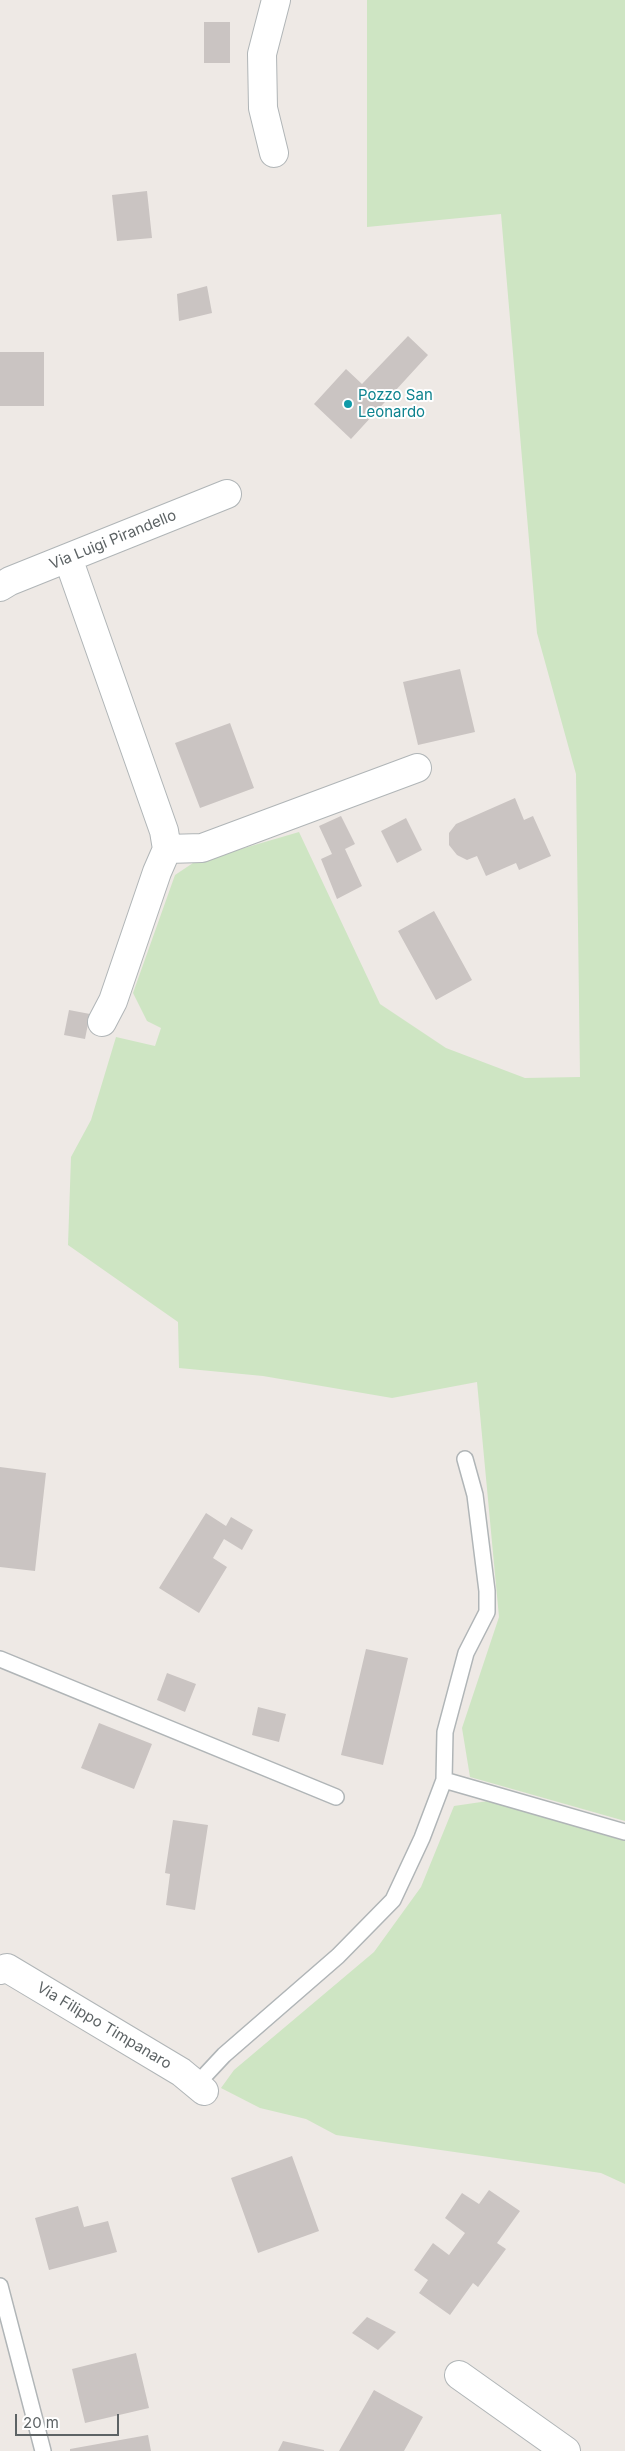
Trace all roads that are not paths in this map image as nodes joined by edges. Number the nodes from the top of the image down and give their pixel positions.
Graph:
1 (276, 0) edge
2 (274, 153) dead end
3 (227, 494) dead end
4 (68, 558) junction
5 (0, 587) edge
6 (417, 768) dead end
7 (167, 849) junction
8 (102, 1022) dead end
9 (464, 1459) dead end
10 (0, 1659) edge
11 (444, 1780) junction
12 (336, 1796) dead end
13 (625, 1832) edge
14 (0, 1970) edge
15 (200, 2088) joint
16 (0, 2286) edge
17 (459, 2375) dead end
18 (43, 2451) edge
19 (566, 2451) edge

1 - 2 street
3 - 4 street, Via Luigi Pirandello
4 - 5 street, Via Luigi Pirandello
4 - 7 street
6 - 7 street
7 - 8 street
9 - 11 lane
10 - 12 lane
11 - 13 lane
11 - 15 lane
14 - 15 street, Via Filippo Timpanaro
16 - 18 lane
17 - 19 street

